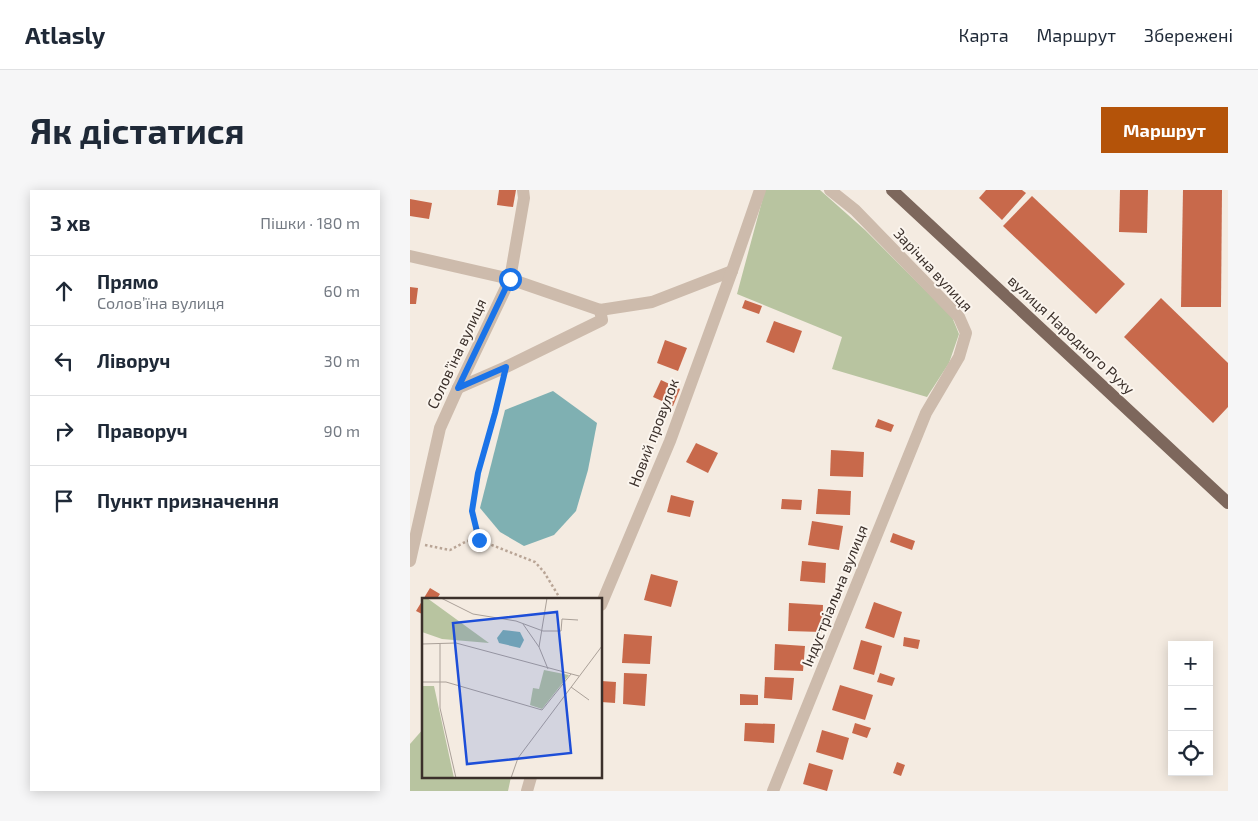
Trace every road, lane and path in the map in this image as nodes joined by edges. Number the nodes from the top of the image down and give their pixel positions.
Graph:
1 (523, 190) edge
2 (760, 190) edge
3 (830, 190) edge
4 (892, 190) edge
5 (410, 256) edge
6 (732, 271) junction
7 (510, 279) junction
8 (600, 310) junction
9 (506, 367) junction
10 (458, 388) junction
11 (926, 413) joint
12 (1228, 503) edge
13 (479, 540) junction
14 (414, 542) junction
15 (410, 561) edge
16 (561, 598) edge
17 (602, 603) edge
18 (531, 778) edge
19 (527, 791) edge
20 (773, 791) edge

1 - 7 street, Соловʼїна вулиця
2 - 6 street, Новий провулок
3 - 11 street, Зарічна вулиця
4 - 12 main road, вулиця Народного Руху
5 - 7 street
6 - 8 street
6 - 17 street, Новий провулок
7 - 8 street
7 - 10 street, Соловʼїна вулиця
8 - 9 street
9 - 10 street
9 - 13 path
10 - 14 street, Соловʼїна вулиця
11 - 20 street, Індустріальна вулиця
13 - 14 path
13 - 16 path
14 - 15 street, Соловʼїна вулиця
18 - 19 street

